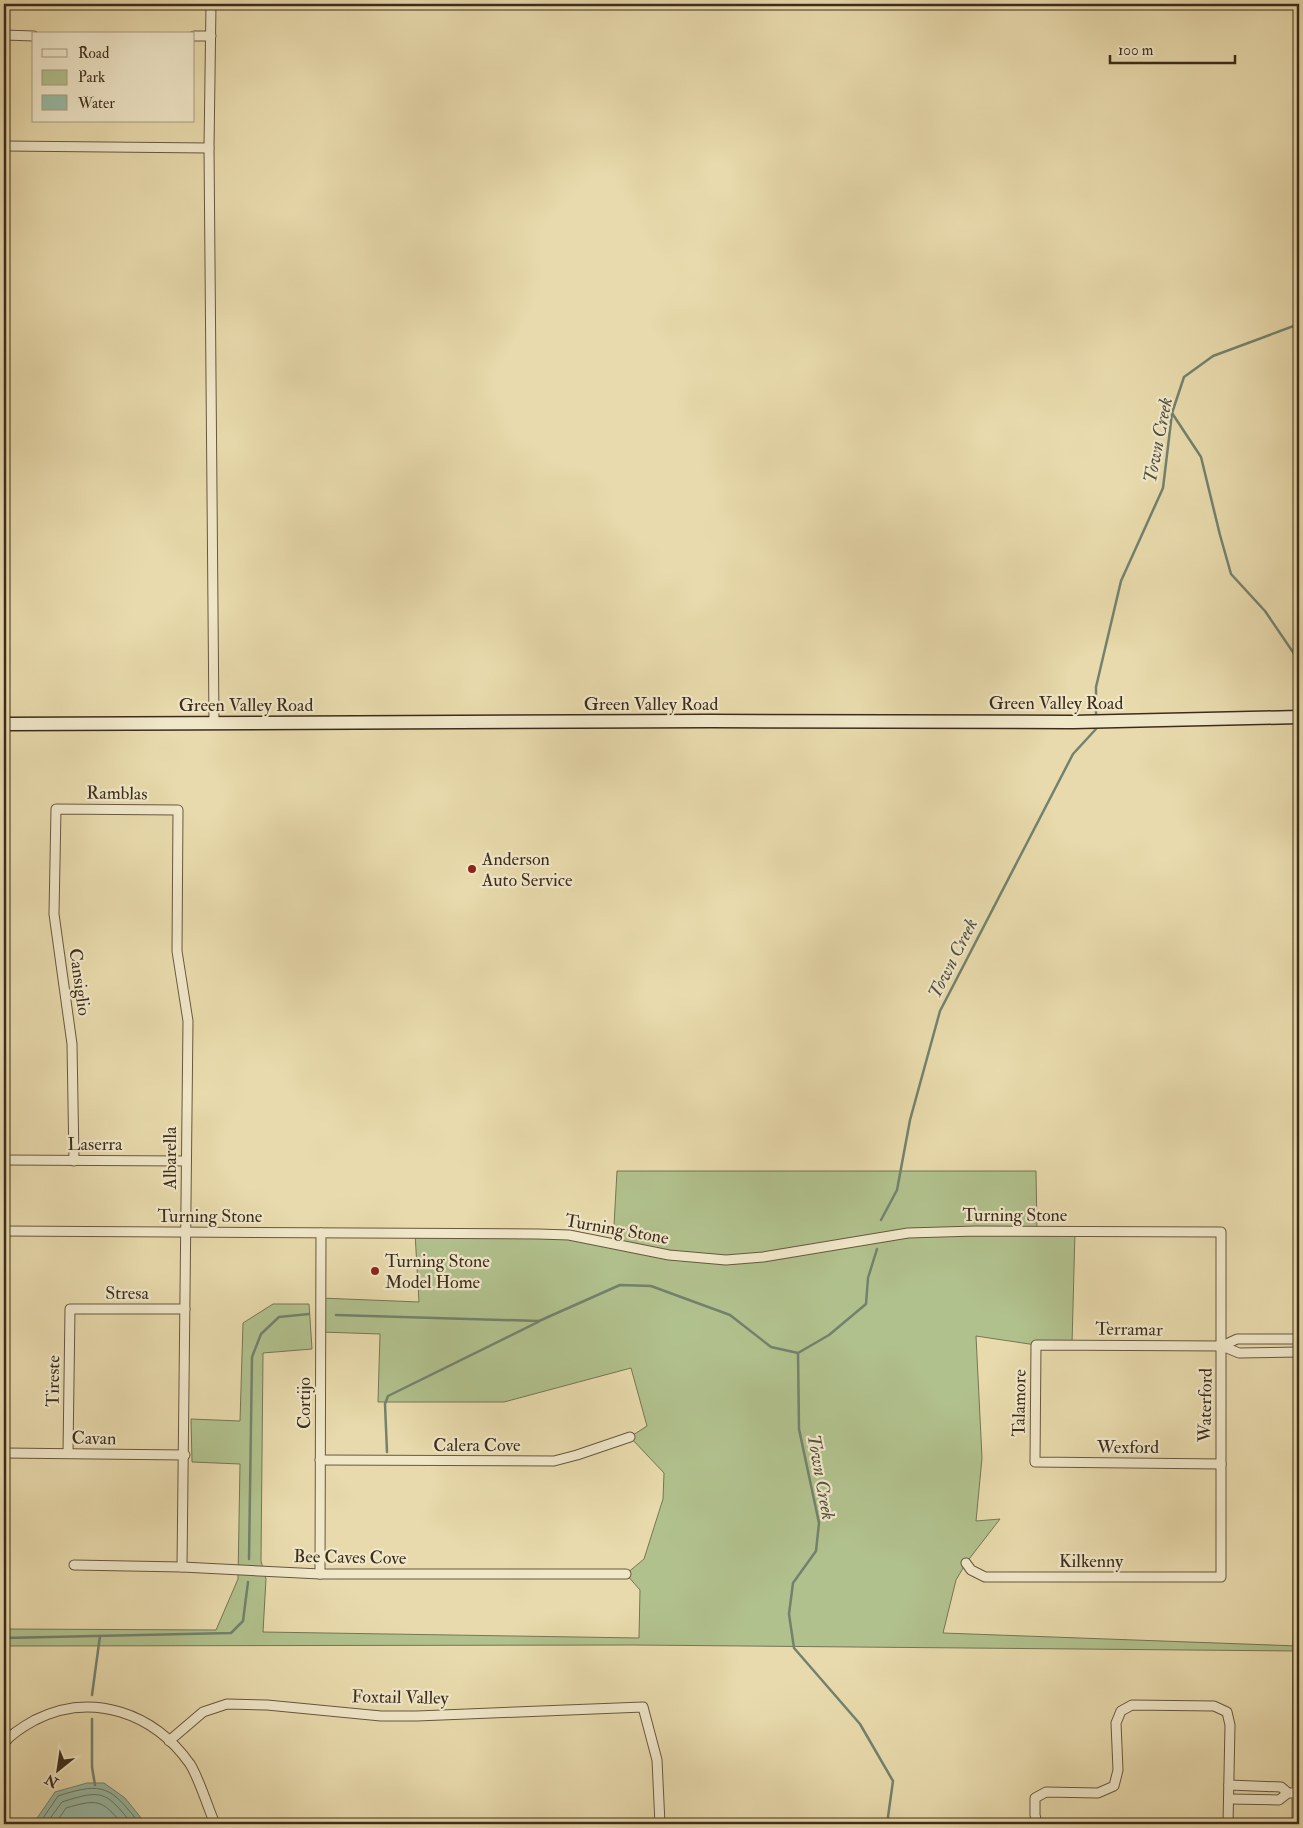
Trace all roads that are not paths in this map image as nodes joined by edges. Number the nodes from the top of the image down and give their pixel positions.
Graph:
1 (211, 4) edge
2 (4, 35) edge
3 (32, 36) edge
4 (195, 36) edge
5 (211, 36) junction
6 (4, 146) edge
7 (209, 148) junction
8 (1299, 717) edge
9 (214, 723) junction
10 (4, 724) edge
11 (56, 809) joint
12 (178, 810) joint
13 (4, 1160) edge
14 (74, 1160) junction
15 (186, 1161) junction
16 (4, 1232) edge
17 (186, 1232) junction
18 (1221, 1232) joint
19 (321, 1233) junction
20 (70, 1309) joint
21 (185, 1309) junction
22 (1299, 1322) edge
23 (1299, 1340) edge
24 (1036, 1345) joint
25 (1222, 1346) junction
26 (1299, 1352) edge
27 (630, 1437) dead end
28 (4, 1453) edge
29 (68, 1454) junction
30 (185, 1455) junction
31 (320, 1460) junction
32 (1035, 1462) joint
33 (1221, 1464) junction
34 (966, 1563) dead end
35 (74, 1565) dead end
36 (182, 1567) junction
37 (320, 1574) junction
38 (626, 1574) dead end
39 (1221, 1577) joint
40 (5, 1738) edge
41 (169, 1741) junction
42 (1229, 1785) junction
43 (1292, 1793) junction
44 (1229, 1799) junction
45 (215, 1824) edge
46 (660, 1824) edge
47 (1038, 1824) edge
48 (1228, 1824) edge
49 (1297, 1824) edge

1 - 5 street
2 - 3 street
4 - 5 street
5 - 7 street
6 - 7 street
7 - 9 street
8 - 9 street, Green Valley Road
9 - 10 street, Green Valley Road
11 - 12 street, Ramblas
11 - 14 street, Cansiglio
12 - 15 street, Albarella
13 - 14 street, Laserra
14 - 15 street, Laserra
15 - 17 street, Albarella
16 - 17 street, Turning Stone
17 - 19 street, Turning Stone
17 - 21 street, Albarella
18 - 19 street, Turning Stone
18 - 25 street, Waterford
19 - 31 street, Cortijo
20 - 21 street, Stresa
20 - 29 street, Tireste
21 - 30 street, Albarella
22 - 23 street
23 - 25 street, Terramar
23 - 26 street
24 - 25 street, Terramar
24 - 32 street, Talamore
25 - 26 street, Terramar
25 - 33 street, Waterford
26 - 43 street
27 - 31 street, Calera Cove
28 - 29 street, Cavan
29 - 30 street, Cavan
30 - 36 street, Albarella
31 - 37 street, Cortijo
32 - 33 street, Wexford
33 - 39 street, Waterford
34 - 39 street, Kilkenny
35 - 36 street, Bee Caves Cove
36 - 37 street, Bee Caves Cove
37 - 38 street, Bee Caves Cove
40 - 41 street
41 - 45 street
41 - 46 street, Foxtail Valley
42 - 43 street
42 - 44 street
42 - 47 street
43 - 44 street
43 - 49 street
44 - 48 street

